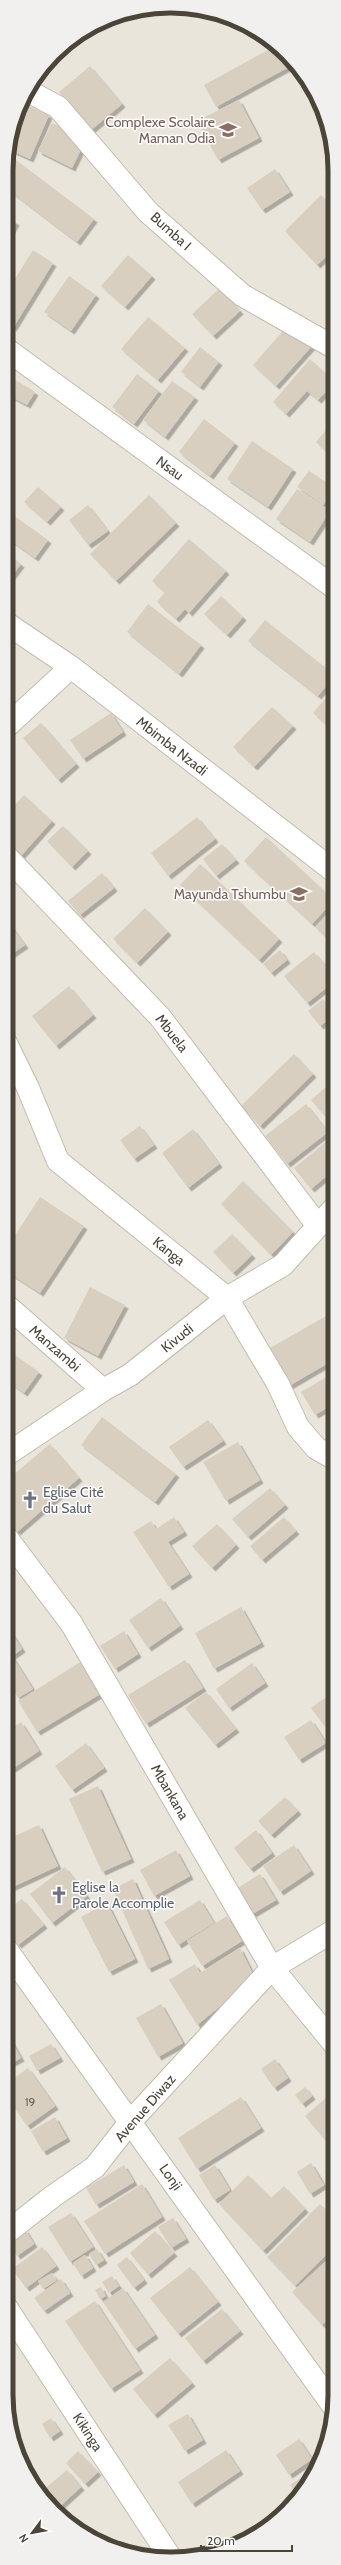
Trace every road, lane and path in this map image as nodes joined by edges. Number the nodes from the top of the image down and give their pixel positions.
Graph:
1 (33, 94) edge
2 (328, 344) edge
3 (13, 354) edge
4 (328, 583) edge
5 (13, 628) edge
6 (71, 667) junction
7 (13, 721) edge
8 (13, 863) edge
9 (328, 867) edge
10 (13, 1057) edge
11 (328, 1215) edge
12 (318, 1226) junction
13 (226, 1298) junction
14 (13, 1311) edge
15 (103, 1390) junction
16 (13, 1450) edge
17 (328, 1455) edge
18 (13, 1546) edge
19 (328, 1934) edge
20 (13, 1959) edge
21 (272, 1968) junction
22 (328, 2037) edge
23 (131, 2121) junction
24 (13, 2228) edge
25 (13, 2318) edge
26 (328, 2399) edge
27 (167, 2552) edge

1 - 2 street, Bumba I
3 - 4 street, Nsau
5 - 6 street, Mbimba Nzadi
6 - 7 street
6 - 9 street, Mbimba Nzadi
8 - 12 street, Mbuela
10 - 13 street, Kanga
11 - 12 street, Kivudi
12 - 13 street, Kivudi
13 - 15 street, Kivudi
13 - 17 street, Kanga
14 - 15 street, Manzambi
15 - 16 street, Kivudi
18 - 21 street, Mbankana
19 - 21 street, Avenue Diwaz
20 - 23 street, Lonji
21 - 22 street, Mbankana
21 - 23 street, Avenue Diwaz
23 - 24 street, Avenue Diwaz
23 - 26 street, Lonji
25 - 27 street, Kikinga

